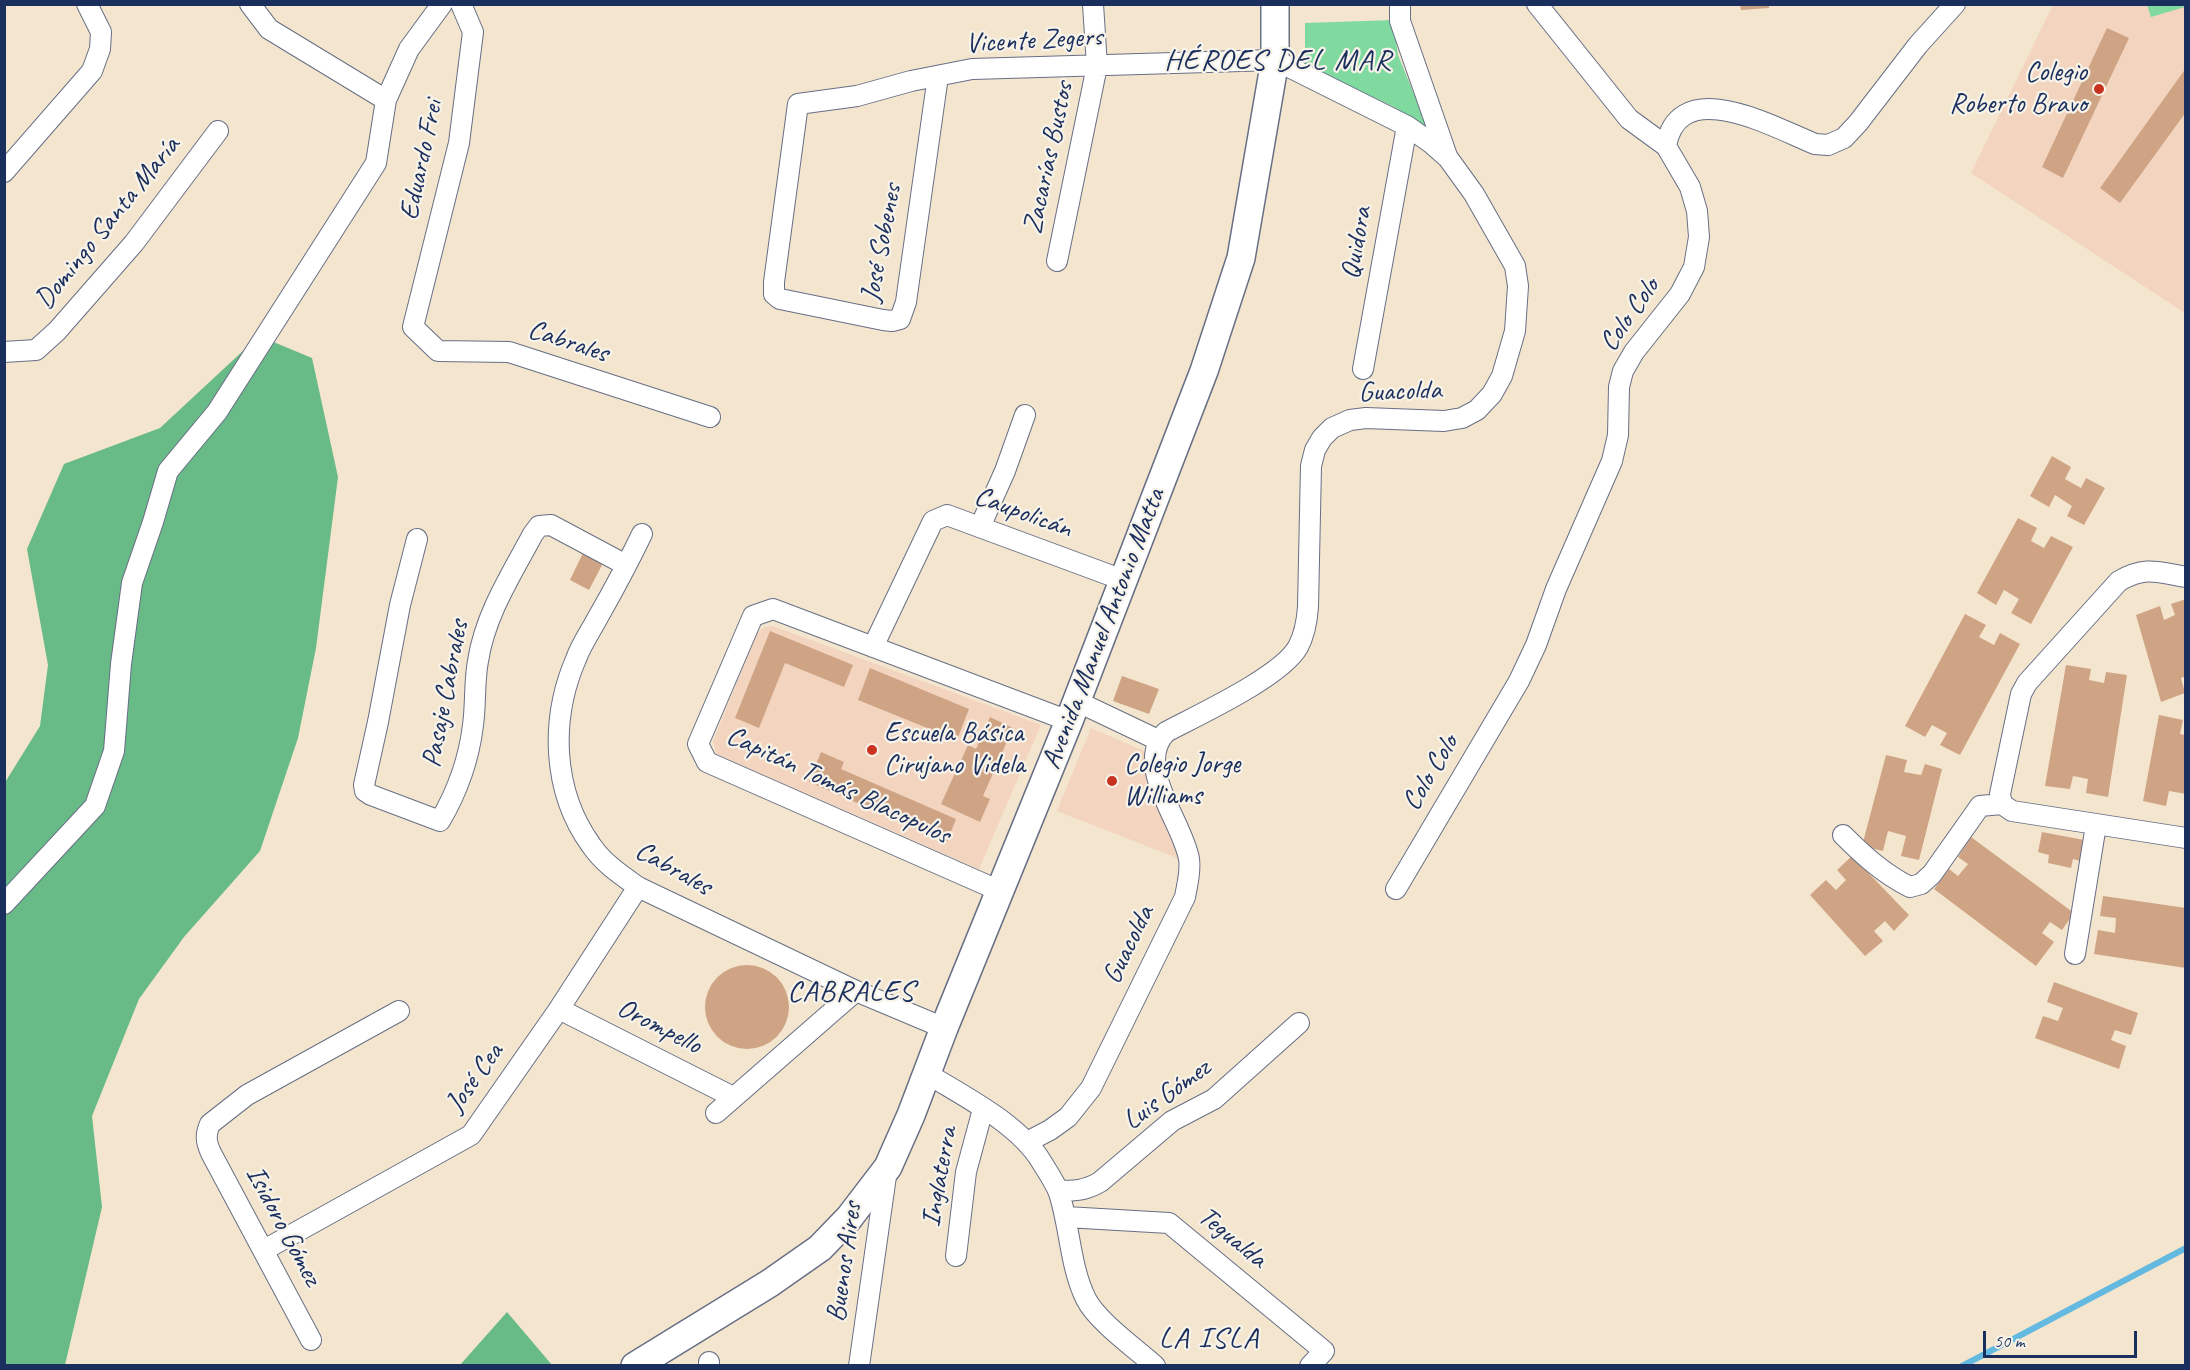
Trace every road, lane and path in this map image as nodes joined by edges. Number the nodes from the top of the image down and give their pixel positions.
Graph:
1 (87, 4) edge
2 (250, 4) edge
3 (442, 4) edge
4 (461, 4) edge
5 (1093, 4) edge
6 (1275, 4) edge
7 (1400, 4) edge
8 (1537, 4) edge
9 (1955, 4) edge
10 (1275, 60) junction
11 (1097, 66) junction
12 (938, 76) junction
13 (386, 100) junction
14 (798, 104) joint
15 (1407, 126) junction
16 (219, 131) dead end
17 (1666, 146) junction
18 (1448, 158) junction
19 (6, 168) edge
20 (1057, 261) dead end
21 (413, 327) joint
22 (4, 352) edge
23 (1363, 369) dead end
24 (1025, 415) dead end
25 (710, 417) dead end
26 (980, 528) junction
27 (642, 534) dead end
28 (417, 539) dead end
29 (626, 565) junction
30 (2186, 577) edge
31 (1123, 580) junction
32 (873, 647) junction
33 (1072, 711) junction
34 (1158, 740) junction
35 (2002, 804) junction
36 (2096, 825) junction
37 (1843, 836) dead end
38 (2186, 838) edge
39 (638, 887) junction
40 (1396, 889) dead end
41 (1000, 891) junction
42 (4, 904) edge
43 (2075, 954) dead end
44 (856, 991) junction
45 (559, 1009) junction
46 (399, 1011) dead end
47 (1299, 1023) dead end
48 (944, 1028) junction
49 (926, 1073) junction
50 (733, 1097) junction
51 (983, 1109) junction
52 (716, 1113) dead end
53 (1027, 1142) junction
54 (888, 1167) junction
55 (1058, 1190) junction
56 (1066, 1217) junction
57 (264, 1250) junction
58 (956, 1256) dead end
59 (311, 1340) dead end
60 (635, 1365) edge
61 (859, 1365) edge
62 (1155, 1365) edge
63 (1310, 1365) edge

1 - 19 street
2 - 13 street
3 - 13 street
4 - 21 street, Eduardo Frei
5 - 11 street, Zacarías Bustos
6 - 10 main road, Avenida Manuel Antonio Matta
7 - 18 street, Guacolda
8 - 17 street
9 - 17 street
10 - 11 street, Vicente Zegers
10 - 15 street, Guacolda
10 - 31 main road, Avenida Manuel Antonio Matta
11 - 12 street, Vicente Zegers
11 - 20 street, Zacarías Bustos
12 - 14 street, Vicente Zegers
12 - 14 street, José Sobenes
13 - 42 street
15 - 18 street, Guacolda
15 - 23 street, Quidora
16 - 22 street, Domingo Santa María
17 - 40 street, Colo Colo
18 - 34 street, Guacolda
21 - 25 street, Cabrales
24 - 26 street
26 - 31 street, Caupolicán
26 - 32 street, Caupolicán
27 - 29 street, Cabrales
28 - 29 street, Pasaje Cabrales
29 - 39 street, Cabrales
30 - 35 street
31 - 33 main road, Avenida Manuel Antonio Matta
32 - 33 street, Capitán Tomás Blacopulos
32 - 41 street, Capitán Tomás Blacopulos
33 - 34 street
33 - 41 main road, Avenida Manuel Antonio Matta
34 - 53 street, Guacolda
35 - 36 street
35 - 37 street
36 - 38 street
36 - 43 street
39 - 44 street, Cabrales
39 - 45 street, José Cea
41 - 48 main road, Avenida Manuel Antonio Matta
44 - 48 street, Cabrales
44 - 50 street
45 - 50 street, Orompello
45 - 57 street, José Cea
46 - 57 street, Isidoro Gómez
47 - 55 street, Luis Gómez
48 - 49 main road, Avenida Manuel Antonio Matta
49 - 51 street
49 - 54 main road, Avenida Manuel Antonio Matta
50 - 52 street
51 - 53 street
51 - 58 street, Inglaterra
53 - 55 street
54 - 60 main road, Avenida Manuel Antonio Matta
54 - 61 street, Buenos Aires
55 - 56 street
56 - 62 street
56 - 63 street, Tegualda
57 - 59 street, Isidoro Gómez

